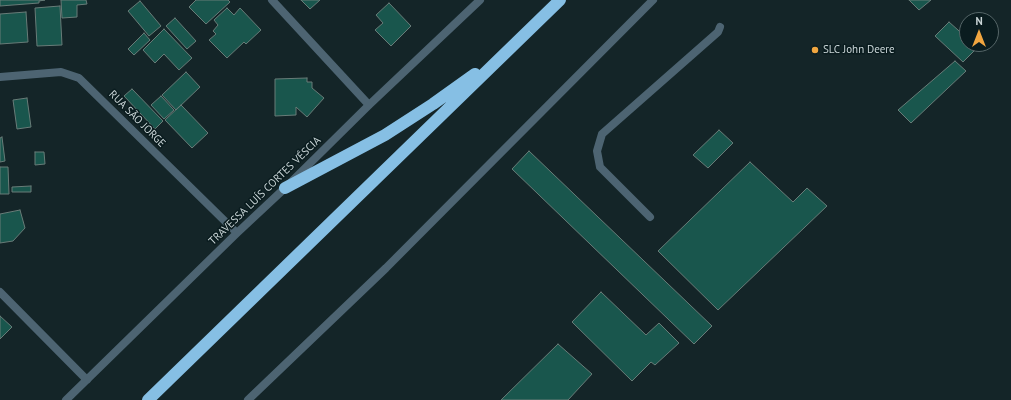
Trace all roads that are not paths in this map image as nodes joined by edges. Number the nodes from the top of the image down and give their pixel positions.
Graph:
1 (272, 0) edge
2 (480, 0) edge
3 (560, 0) edge
4 (653, 0) edge
5 (720, 27) dead end
6 (508, 50) junction
7 (0, 77) edge
8 (369, 105) junction
9 (285, 188) junction
10 (650, 217) dead end
11 (237, 233) junction
12 (0, 292) edge
13 (88, 380) junction
14 (66, 400) edge
15 (148, 400) edge
16 (248, 400) edge

1 - 8 street
2 - 8 street, TRAVESSA LUÍS CORTES VÉSCIA
3 - 6 highway
4 - 16 street
5 - 10 street
6 - 9 highway
6 - 15 highway
7 - 11 street, RUA SÃO JORGE
8 - 9 street, TRAVESSA LUÍS CORTES VÉSCIA
9 - 11 street, TRAVESSA LUÍS CORTES VÉSCIA
11 - 13 street, TRAVESSA LUÍS CORTES VÉSCIA
12 - 13 street
13 - 14 street, TRAVESSA LUÍS CORTES VÉSCIA

